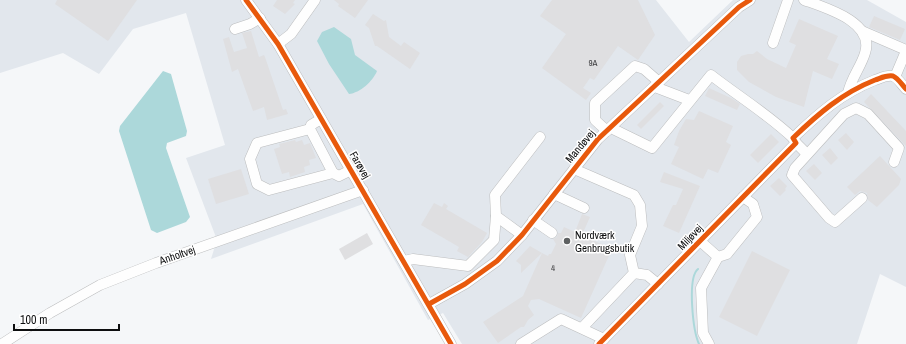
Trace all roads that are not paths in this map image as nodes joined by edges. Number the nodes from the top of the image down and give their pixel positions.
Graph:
1 (246, 0) edge
2 (315, 0) edge
3 (750, 0) edge
4 (788, 0) edge
5 (804, 0) edge
6 (260, 18) junction
7 (235, 30) dead end
8 (862, 31) junction
9 (773, 43) dead end
10 (278, 44) junction
11 (906, 51) edge
12 (895, 77) junction
13 (657, 84) junction
14 (906, 88) edge
15 (848, 93) junction
16 (689, 100) junction
17 (322, 119) junction
18 (310, 129) junction
19 (609, 129) junction
20 (540, 137) dead end
21 (794, 141) junction
22 (807, 154) junction
23 (894, 162) dead end
24 (574, 169) junction
25 (351, 170) junction
26 (333, 173) junction
27 (363, 190) junction
28 (554, 194) junction
29 (743, 197) junction
30 (862, 198) dead end
31 (584, 208) dead end
32 (496, 216) junction
33 (533, 220) junction
34 (552, 233) dead end
35 (522, 235) junction
36 (700, 241) junction
37 (718, 257) junction
38 (404, 261) junction
39 (634, 273) junction
40 (658, 284) junction
41 (429, 304) junction
42 (582, 328) junction
43 (602, 341) edge
44 (2, 344) edge
45 (451, 344) edge
46 (521, 344) edge
47 (709, 344) edge

1 - 6 street, Farøvej
2 - 10 street
3 - 13 street, Mandøvej
4 - 9 street
5 - 8 street
6 - 7 street
6 - 10 street, Farøvej
8 - 11 street
8 - 15 street
10 - 17 street, Farøvej
11 - 12 street
12 - 14 street
12 - 15 street
13 - 16 street
13 - 19 street, Mandøvej
13 - 19 street
15 - 21 street
16 - 19 street
16 - 21 street
17 - 18 street
17 - 25 street, Farøvej
18 - 26 street
18 - 26 street
19 - 24 street, Mandøvej
20 - 32 street
21 - 22 street
21 - 29 street, Miljøvej
22 - 23 street
22 - 30 street
24 - 28 street, Mandøvej
24 - 39 street
25 - 26 street
25 - 27 street, Farøvej
27 - 38 street, Farøvej
27 - 44 street, Anholtvej
28 - 31 street
28 - 33 street, Mandøvej
29 - 36 street, Miljøvej
29 - 37 street
32 - 35 street
32 - 38 street
33 - 34 street
33 - 35 street, Mandøvej
35 - 41 street, Mandøvej
36 - 37 street
36 - 40 street, Miljøvej
37 - 47 street
38 - 41 street, Farøvej
39 - 40 street
39 - 42 street
40 - 43 street, Miljøvej
41 - 45 street, Farøvej
42 - 43 street
42 - 46 street

